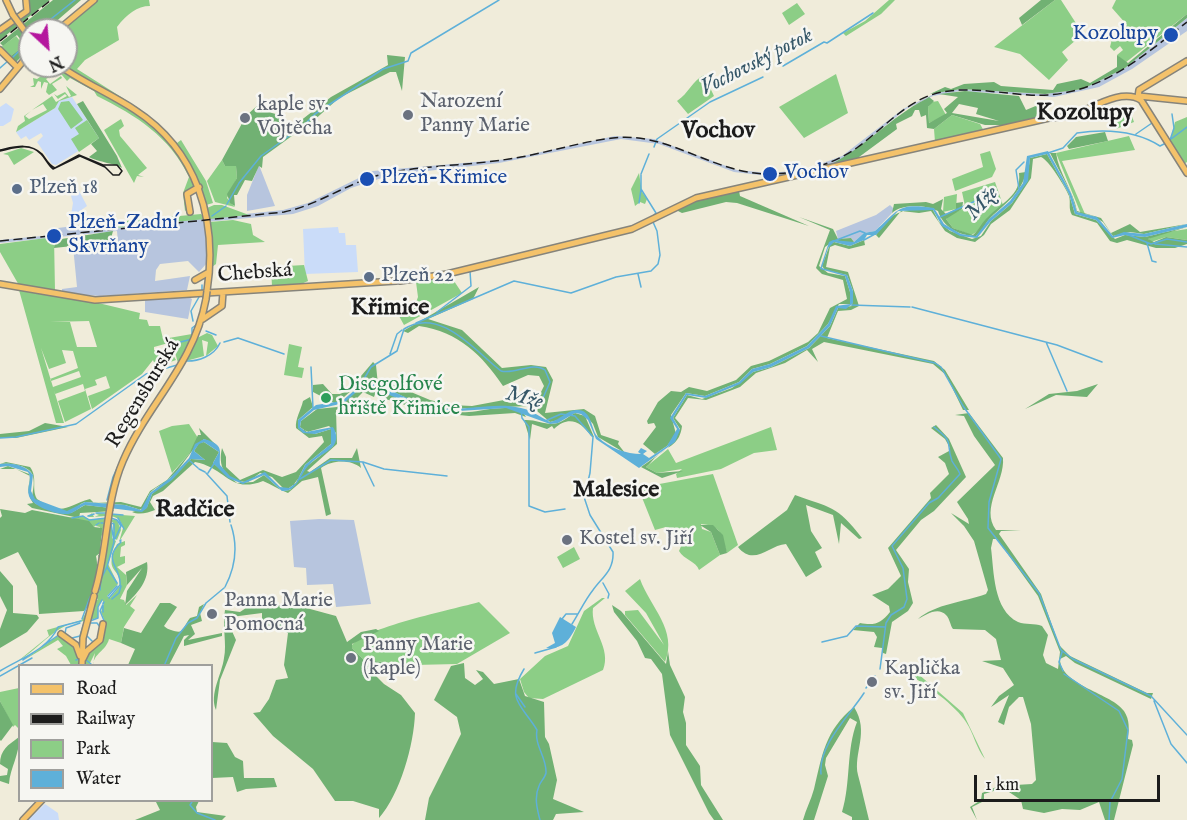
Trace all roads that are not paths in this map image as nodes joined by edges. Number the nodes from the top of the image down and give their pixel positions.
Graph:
1 (14, 0) edge
2 (26, 0) edge
3 (94, 0) edge
4 (6, 2) edge
5 (72, 18) edge
6 (18, 22) edge
7 (0, 30) edge
8 (0, 50) edge
9 (1187, 61) edge
10 (17, 67) joint
11 (78, 76) edge
12 (0, 89) edge
13 (1140, 97) junction
14 (1187, 101) edge
15 (1187, 173) edge
16 (199, 187) junction
17 (190, 212) dead end
18 (210, 267) junction
19 (195, 280) junction
20 (0, 284) edge
21 (207, 288) junction
22 (223, 292) junction
23 (192, 294) junction
24 (206, 300) junction
25 (212, 311) junction
26 (202, 321) junction
27 (101, 626) dead end
28 (85, 627) junction
29 (99, 641) junction
30 (82, 664) junction
31 (41, 802) edge
32 (23, 820) edge

1 - 4 main road
2 - 7 main road
3 - 5 main road
4 - 6 main road, bridge
8 - 10 main road
9 - 13 main road
10 - 12 main road
11 - 16 main road, Regensburská
13 - 14 main road, Chebská
13 - 15 main road
13 - 22 main road, Chebská
16 - 17 main road
16 - 18 main road, Regensburská
18 - 19 main road
18 - 21 main road, Regensburská
19 - 21 main road
19 - 23 main road
20 - 23 main road, Chebská
21 - 24 main road, Regensburská, bridge
22 - 23 main road, Chebská
22 - 25 main road
24 - 25 main road
24 - 26 main road, Regensburská
25 - 26 main road
26 - 28 main road, Regensburská
27 - 29 main road
28 - 29 main road
28 - 30 main road, Regensburská
28 - 30 main road
29 - 30 main road
31 - 32 main road

